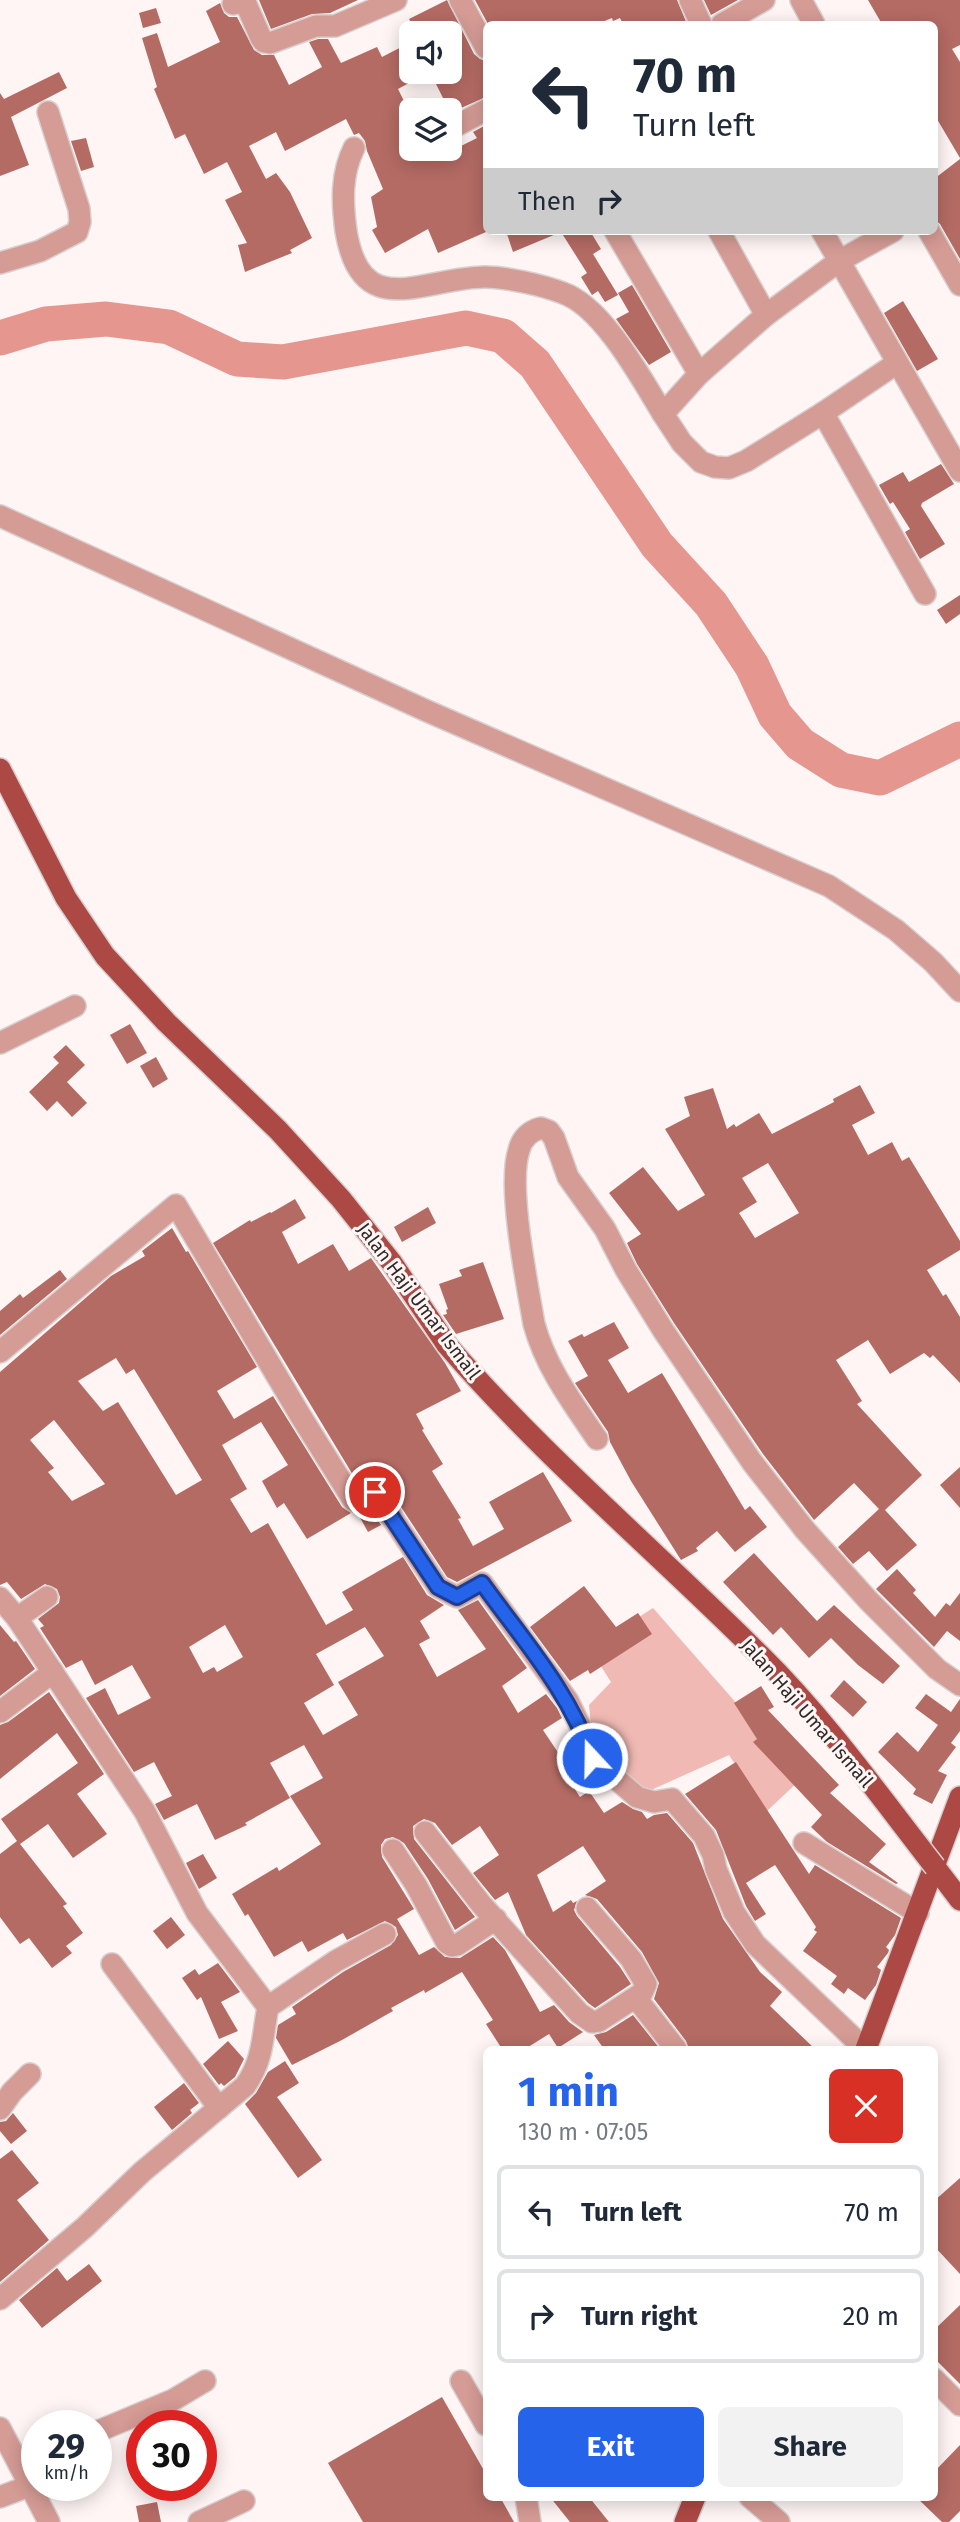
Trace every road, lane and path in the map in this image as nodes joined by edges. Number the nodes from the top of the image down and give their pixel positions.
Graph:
1 (396, 0) edge
2 (460, 0) edge
3 (690, 0) edge
4 (764, 0) edge
5 (801, 0) edge
6 (233, 4) dead end
7 (700, 21) edge
8 (727, 21) edge
9 (812, 21) edge
10 (483, 42) edge
11 (48, 112) dead end
12 (483, 112) edge
13 (462, 123) edge
14 (354, 148) dead end
15 (617, 235) edge
16 (721, 235) edge
17 (824, 235) edge
18 (886, 235) edge
19 (931, 235) edge
20 (839, 261) junction
21 (0, 263) edge
22 (960, 285) edge
23 (766, 315) junction
24 (897, 363) junction
25 (699, 374) junction
26 (823, 413) junction
27 (663, 414) junction
28 (960, 471) edge
29 (0, 516) edge
30 (925, 594) dead end
31 (0, 769) edge
32 (960, 991) edge
33 (75, 1006) dead end
34 (0, 1043) edge
35 (0, 1352) edge
36 (597, 1439) dead end
37 (47, 1597) dead end
38 (0, 1598) edge
39 (17, 1618) junction
40 (52, 1672) junction
41 (960, 1685) edge
42 (0, 1712) edge
43 (960, 1797) edge
44 (425, 1832) dead end
45 (804, 1843) dead end
46 (393, 1850) dead end
47 (960, 1900) edge
48 (587, 1908) dead end
49 (918, 1913) junction
50 (496, 1919) junction
51 (385, 1934) dead end
52 (113, 1964) dead end
53 (636, 1998) junction
54 (268, 2007) junction
55 (674, 2046) edge
56 (863, 2046) edge
57 (867, 2046) edge
58 (30, 2074) dead end
59 (219, 2108) junction
60 (0, 2109) edge
61 (0, 2299) edge
62 (205, 2381) dead end
63 (461, 2381) dead end
64 (938, 2383) edge
65 (960, 2405) edge
66 (483, 2420) edge
67 (112, 2425) edge
68 (0, 2428) edge
69 (21, 2451) edge
70 (21, 2489) edge
71 (0, 2497) edge
72 (37, 2501) edge
73 (244, 2501) dead end
74 (527, 2501) edge
75 (693, 2501) edge
76 (755, 2501) edge
77 (49, 2522) edge
78 (199, 2522) edge
79 (530, 2522) edge
80 (685, 2522) edge
81 (779, 2522) edge

1 - 6 street
2 - 10 street
3 - 7 street
4 - 8 street
5 - 9 street
11 - 21 street
12 - 13 street
14 - 27 street
15 - 25 street
16 - 23 street
17 - 20 street
18 - 20 street
19 - 22 street
20 - 23 street
20 - 24 street
23 - 25 street
24 - 26 street
24 - 28 street
25 - 27 street
26 - 27 street
26 - 30 street
29 - 32 street
31 - 47 main road, Jalan Haji Umar Ismail, bridge
33 - 34 street
35 - 56 street
36 - 41 street
37 - 39 street
38 - 39 street
39 - 40 street
40 - 42 street
40 - 54 street
43 - 49 main road
44 - 50 street
45 - 49 street
46 - 50 street
48 - 53 street
49 - 57 main road
50 - 53 street
51 - 54 street
52 - 59 street
53 - 55 street
54 - 59 street
58 - 60 street
59 - 61 street
62 - 67 street
63 - 66 street
64 - 65 street
68 - 69 street
70 - 71 street
72 - 77 street
73 - 78 street
74 - 79 street
75 - 80 main road
76 - 81 street

